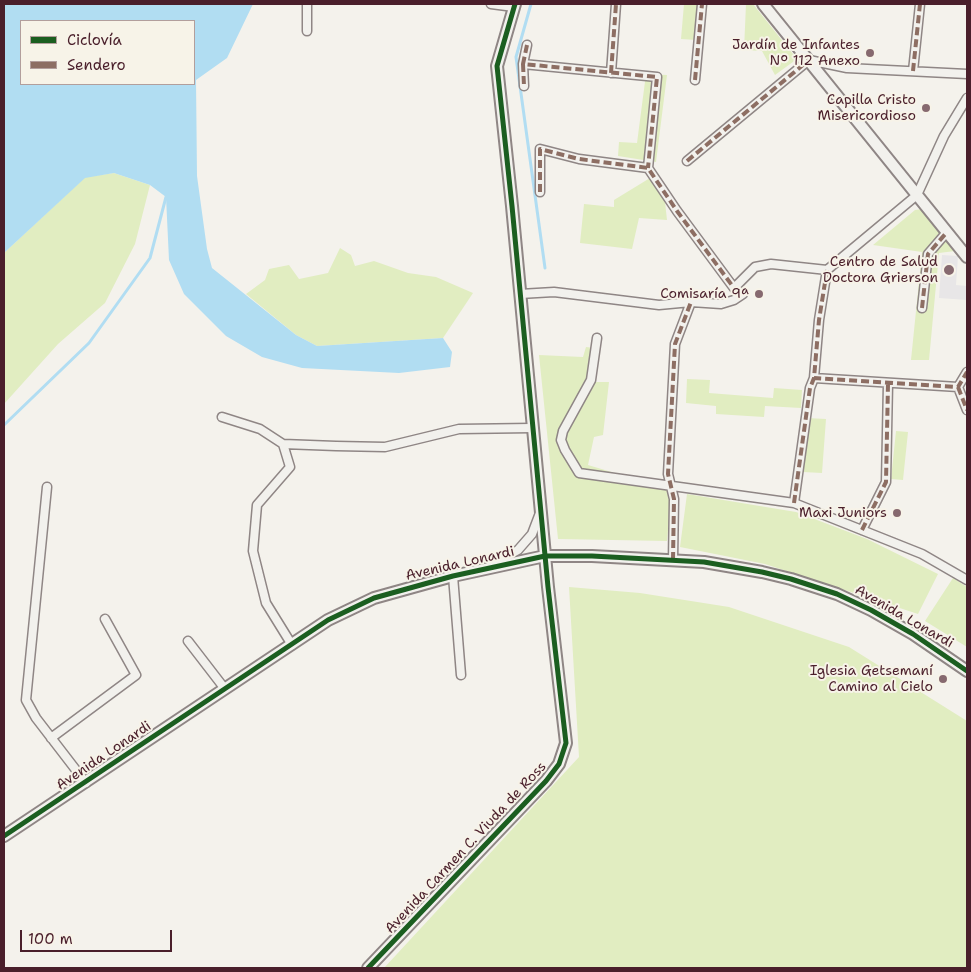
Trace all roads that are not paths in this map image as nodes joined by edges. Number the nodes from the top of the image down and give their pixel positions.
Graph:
1 (307, 4) edge
2 (491, 4) edge
3 (616, 4) edge
4 (702, 4) edge
5 (763, 4) edge
6 (920, 4) edge
7 (514, 5) edge
8 (308, 31) dead end
9 (527, 45) dead end
10 (809, 60) junction
11 (522, 64) junction
12 (913, 70) junction
13 (611, 72) junction
14 (967, 74) edge
15 (695, 80) dead end
16 (524, 86) dead end
17 (967, 98) edge
18 (686, 161) dead end
19 (648, 168) junction
20 (540, 192) dead end
21 (917, 195) junction
22 (947, 232) junction
23 (967, 257) edge
24 (827, 270) junction
25 (734, 288) junction
26 (520, 294) junction
27 (691, 302) junction
28 (922, 308) dead end
29 (597, 338) dead end
30 (967, 372) edge
31 (814, 378) junction
32 (888, 384) junction
33 (958, 387) junction
34 (967, 410) edge
35 (222, 417) dead end
36 (532, 428) junction
37 (284, 444) junction
38 (670, 485) junction
39 (47, 487) dead end
40 (794, 503) junction
41 (541, 512) junction
42 (862, 530) junction
43 (545, 556) junction
44 (673, 560) junction
45 (484, 569) junction
46 (453, 576) junction
47 (967, 580) edge
48 (105, 620) dead end
49 (188, 641) dead end
50 (292, 645) junction
51 (967, 672) edge
52 (461, 674) dead end
53 (225, 689) junction
54 (51, 738) junction
55 (86, 783) junction
56 (4, 836) edge
57 (368, 968) edge

1 - 8 street
2 - 7 street
3 - 13 street
4 - 15 street
5 - 10 street
6 - 12 street
7 - 26 street, Avenida Carmen C. Viuda de Ross
9 - 11 street
10 - 12 street
10 - 18 street
10 - 21 street
11 - 13 street
11 - 16 street
12 - 14 street
13 - 19 street
17 - 21 street
19 - 20 street
19 - 25 street
21 - 22 street
21 - 24 street
22 - 23 street
22 - 28 street
24 - 25 street
24 - 31 street
25 - 27 street
26 - 27 street
26 - 36 street, Avenida Carmen C. Viuda de Ross
27 - 38 street
29 - 38 street
30 - 33 street
31 - 32 street
31 - 40 street
32 - 33 street
32 - 42 street
33 - 34 street
35 - 37 street
36 - 37 street
36 - 41 street, Avenida Carmen C. Viuda de Ross
37 - 50 street
38 - 40 street
38 - 44 street
39 - 54 street
40 - 42 street
41 - 43 street, Avenida Carmen C. Viuda de Ross
41 - 45 street
42 - 47 street
43 - 44 street, Avenida Lonardi
43 - 45 street, Avenida Lonardi
43 - 57 street, Avenida Carmen C. Viuda de Ross
44 - 51 street, Avenida Lonardi
45 - 46 street, Avenida Lonardi
46 - 50 street, Avenida Lonardi
46 - 52 street
48 - 54 street
49 - 53 street
50 - 53 street, Avenida Lonardi
53 - 55 street, Avenida Lonardi
54 - 55 street
55 - 56 street, Avenida Lonardi

